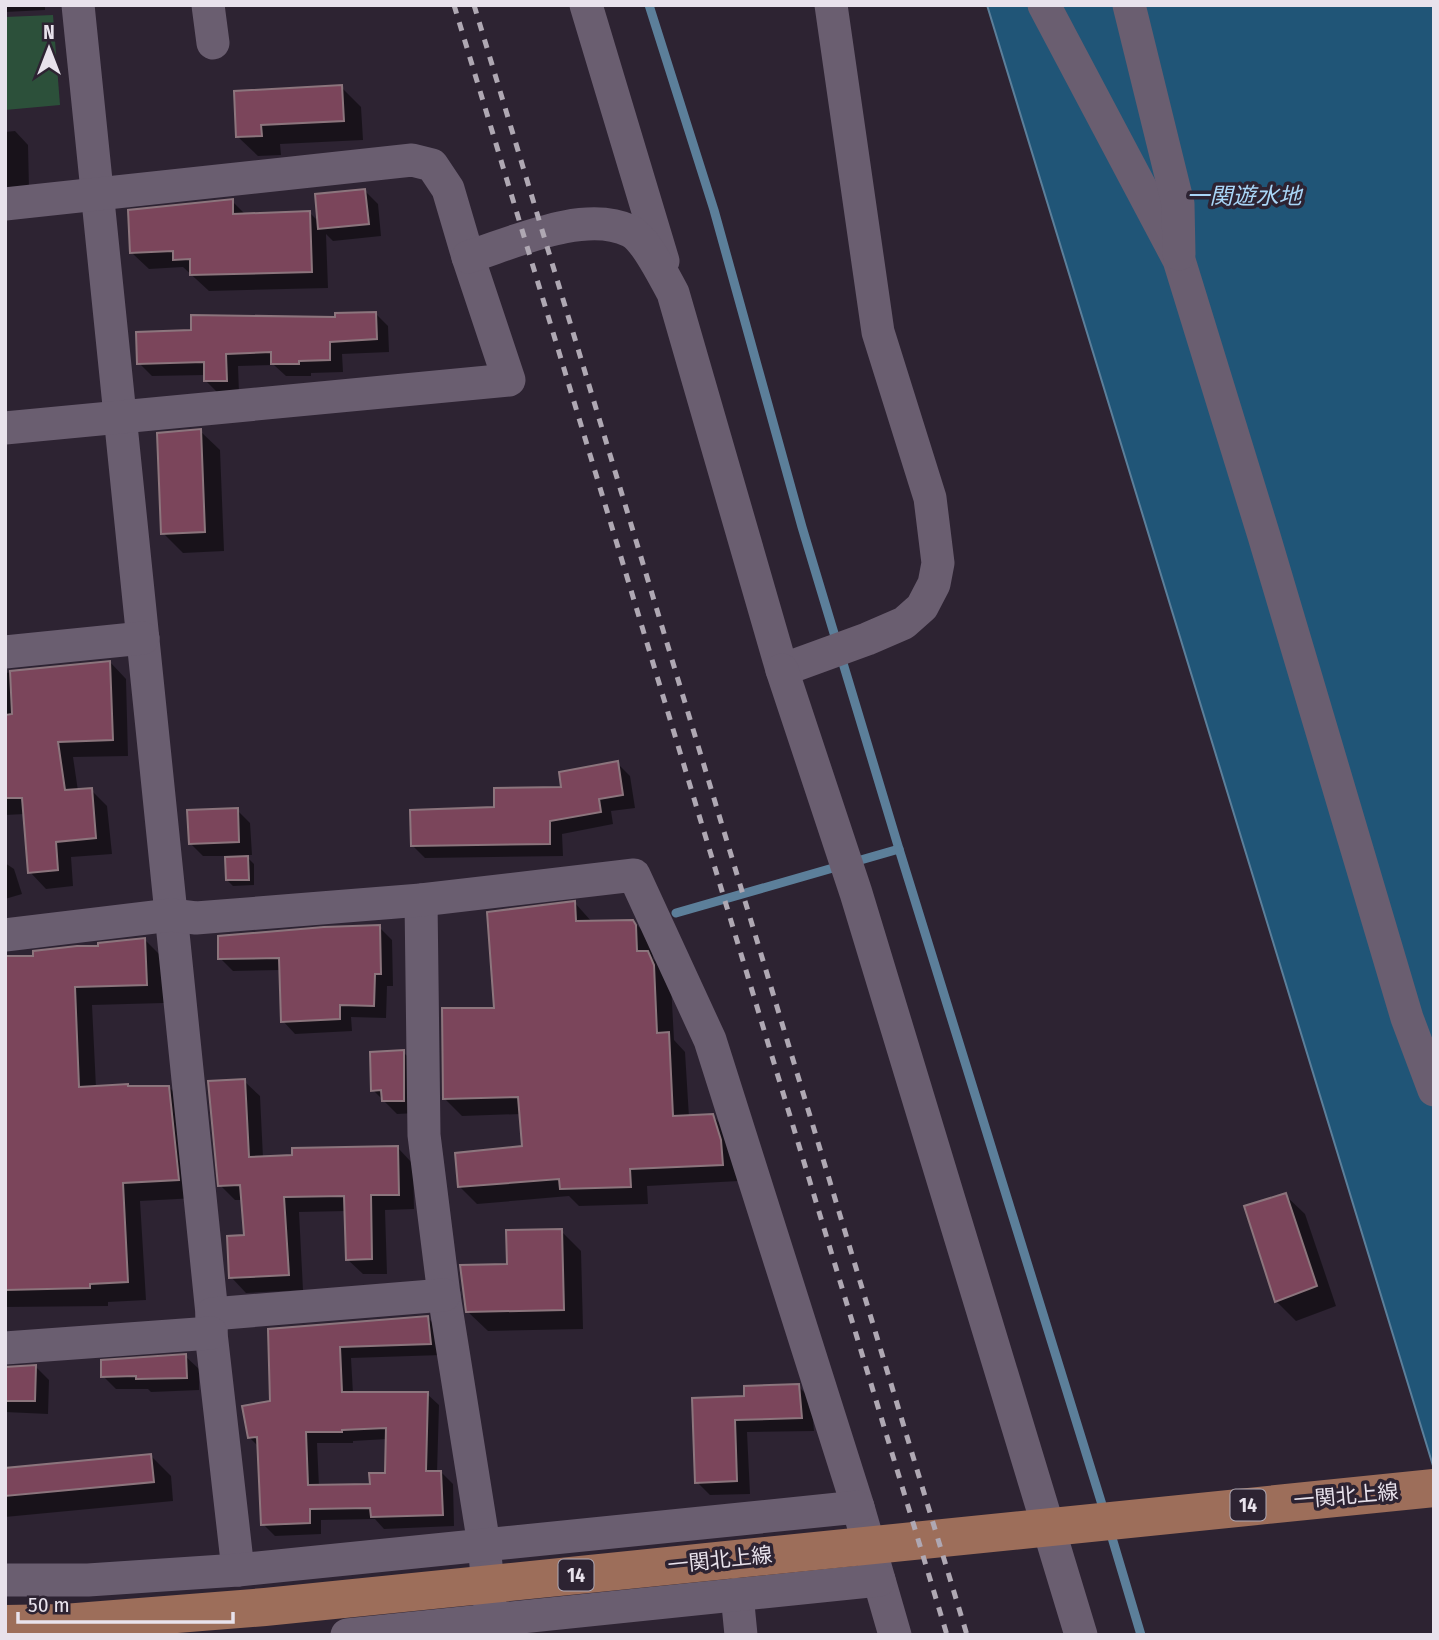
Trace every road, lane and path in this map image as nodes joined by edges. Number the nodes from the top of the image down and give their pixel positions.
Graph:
1 (78, 5) edge
2 (208, 5) edge
3 (586, 5) edge
4 (831, 5) edge
5 (1044, 5) edge
6 (1129, 5) edge
7 (212, 43) dead end
8 (99, 195) junction
9 (5, 204) edge
10 (468, 257) junction
11 (1179, 260) junction
12 (673, 293) junction
13 (120, 415) junction
14 (5, 428) edge
15 (143, 638) junction
16 (5, 652) edge
17 (797, 665) junction
18 (421, 900) junction
19 (171, 915) junction
20 (5, 935) edge
21 (1434, 1090) edge
22 (444, 1295) junction
23 (212, 1323) junction
24 (5, 1348) edge
25 (1434, 1488) edge
26 (858, 1507) junction
27 (484, 1545) junction
28 (238, 1570) junction
29 (5, 1580) edge
30 (879, 1580) junction
31 (737, 1594) junction
32 (5, 1624) edge
33 (492, 1627) edge
34 (347, 1635) edge
35 (741, 1635) edge
36 (895, 1635) edge
37 (1081, 1635) edge

1 - 8 street
2 - 7 street
3 - 12 street
4 - 17 street
5 - 11 street
6 - 11 street
8 - 9 street
8 - 10 street
8 - 13 street
10 - 12 street
10 - 13 street
11 - 21 street
12 - 17 street
13 - 14 street
13 - 15 street
15 - 16 street
15 - 19 street
17 - 37 street
18 - 19 street
18 - 22 street
18 - 26 street
19 - 20 street
19 - 23 street
22 - 23 street
22 - 27 street
23 - 24 street
23 - 28 street
25 - 32 main road, 一関北上線 / 14
26 - 27 street
26 - 30 street
27 - 28 street
27 - 33 street
28 - 29 street
30 - 31 street
30 - 36 street
31 - 33 street
31 - 35 street
33 - 34 street

